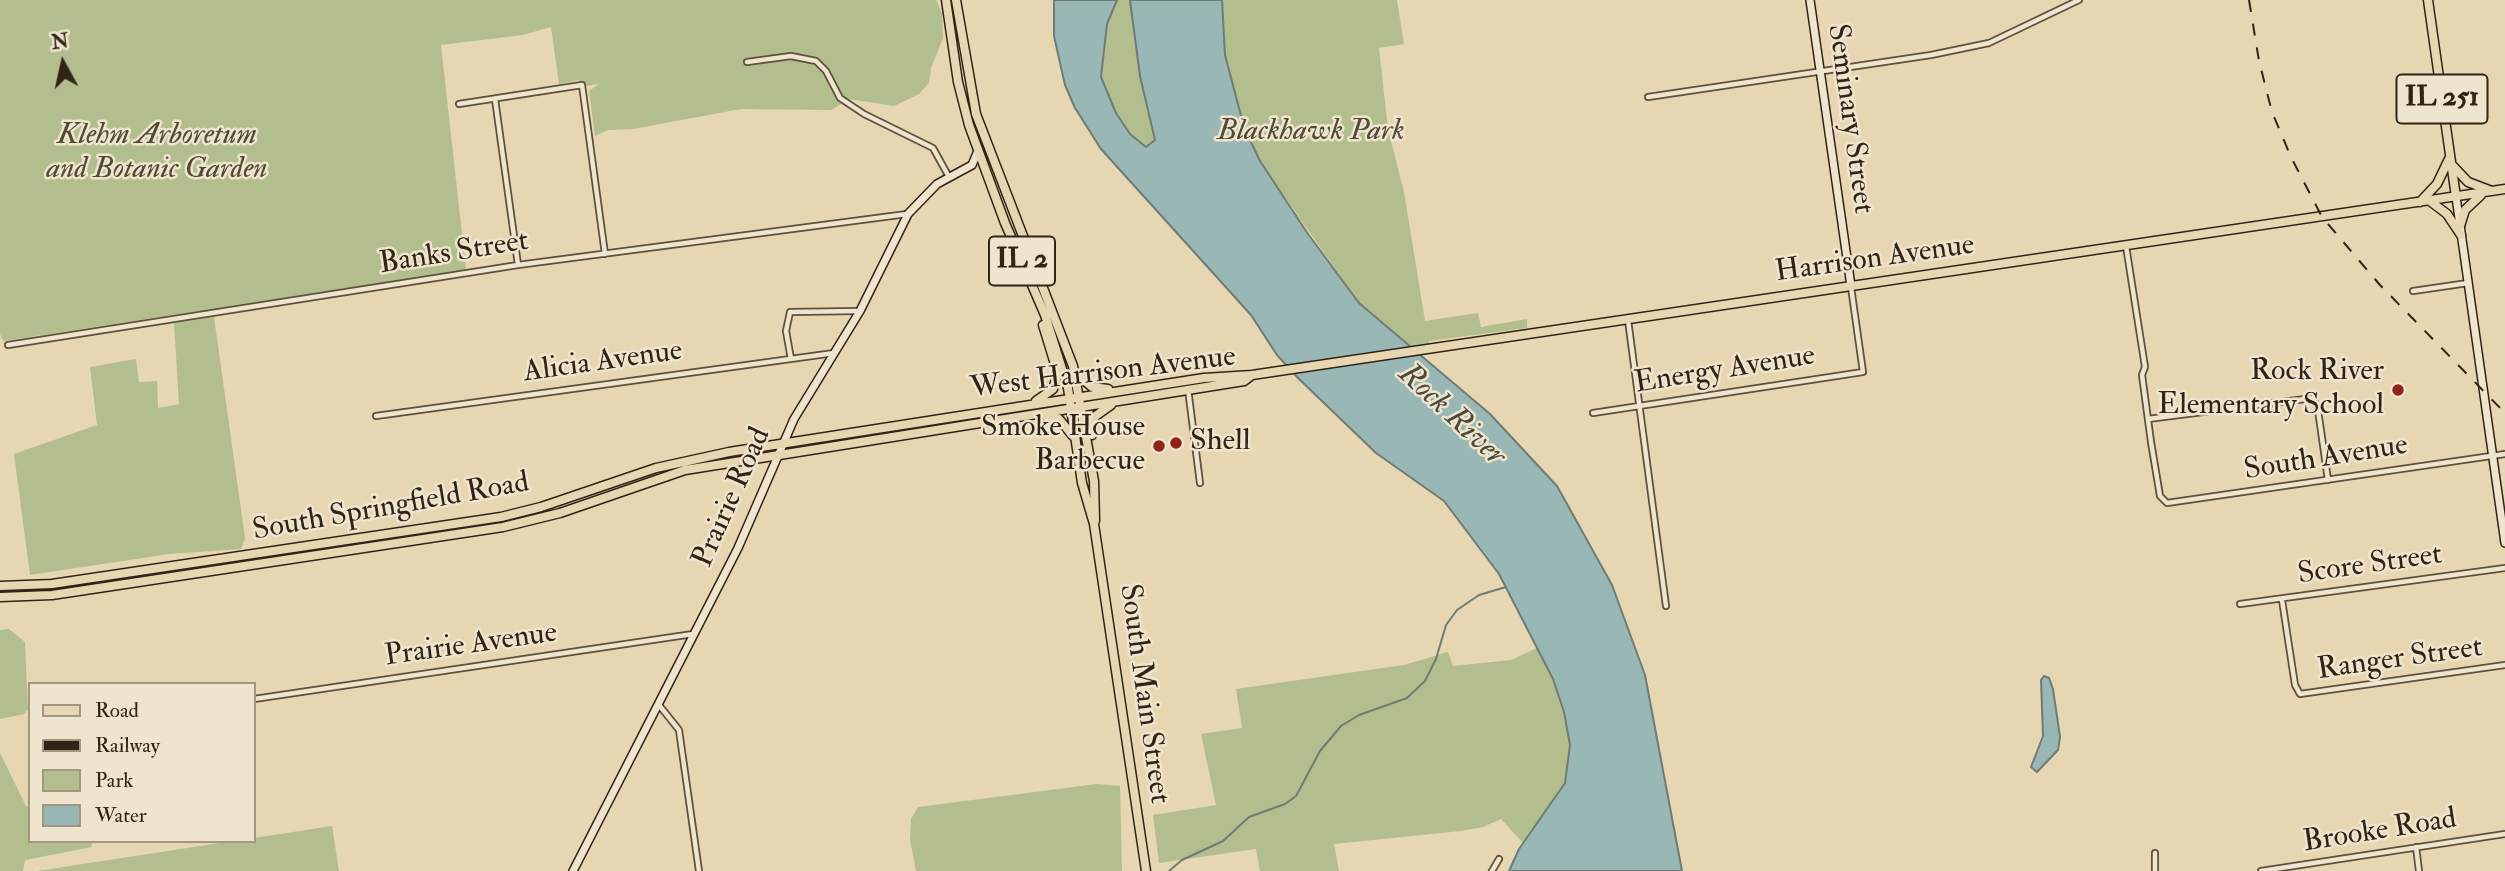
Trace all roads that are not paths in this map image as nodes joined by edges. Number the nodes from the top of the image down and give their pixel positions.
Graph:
1 (946, 0) edge
2 (956, 0) edge
3 (1810, 0) edge
4 (2079, 0) edge
5 (2428, 0) edge
6 (747, 62) dead end
7 (1819, 73) junction
8 (1648, 97) dead end
9 (495, 99) junction
10 (459, 104) dead end
11 (978, 151) junction
12 (2450, 160) junction
13 (965, 170) junction
14 (949, 177) junction
15 (988, 178) junction
16 (2505, 189) edge
17 (2488, 192) junction
18 (2456, 197) junction
19 (2430, 201) junction
20 (2420, 202) junction
21 (908, 214) junction
22 (2460, 226) junction
23 (2461, 235) junction
24 (2125, 246) junction
25 (605, 254) junction
26 (518, 265) junction
27 (2468, 283) junction
28 (1851, 286) junction
29 (2413, 291) dead end
30 (1038, 298) junction
31 (860, 311) junction
32 (1628, 319) junction
33 (8, 345) dead end
34 (835, 353) junction
35 (791, 359) junction
36 (1073, 366) junction
37 (1252, 375) joint
38 (1185, 384) junction
39 (1081, 397) junction
40 (1070, 399) junction
41 (1127, 400) junction
42 (1641, 405) junction
43 (1015, 407) junction
44 (1083, 407) junction
45 (1071, 408) junction
46 (1593, 413) dead end
47 (376, 416) dead end
48 (2148, 418) junction
49 (953, 427) junction
50 (783, 443) junction
51 (1077, 447) junction
52 (779, 454) junction
53 (2505, 454) edge
54 (2493, 456) junction
55 (2328, 480) junction
56 (1200, 483) dead end
57 (1096, 504) junction
58 (1094, 524) junction
59 (2505, 543) edge
60 (2505, 568) edge
61 (0, 586) edge
62 (0, 597) edge
63 (2282, 600) junction
64 (2240, 604) dead end
65 (1666, 606) dead end
66 (694, 634) junction
67 (2505, 666) edge
68 (256, 699) edge
69 (659, 705) junction
70 (2505, 834) edge
71 (2416, 847) junction
72 (2155, 853) dead end
73 (1499, 859) dead end
74 (2285, 869) edge
75 (573, 871) edge
76 (699, 871) edge
77 (1146, 871) edge
78 (1492, 871) edge
79 (2155, 871) edge
80 (2261, 871) edge
81 (2419, 871) edge

1 - 11 main road, South Main Street / IL 2
2 - 36 main road, South Main Street / IL 2
3 - 7 street, Seminary Street
4 - 7 street
5 - 12 main road, IL 251
6 - 14 street
7 - 8 street
7 - 28 street, Seminary Street
9 - 10 street
9 - 25 street
9 - 26 street
11 - 13 street
11 - 15 main road, South Main Street / IL 2
12 - 17 main road
12 - 18 main road, IL 251
12 - 20 main road
13 - 14 street, Prairie Road
13 - 15 street
14 - 21 street, Prairie Road
15 - 30 main road, South Main Street / IL 2
16 - 17 main road, Harrison Avenue
17 - 18 main road, Harrison Avenue
17 - 22 main road
18 - 19 main road, Harrison Avenue
18 - 22 street
19 - 20 main road, Harrison Avenue
19 - 23 main road
20 - 24 main road, Harrison Avenue
21 - 25 street, Banks Street
21 - 31 street, Prairie Road
22 - 23 street
23 - 27 street
24 - 28 main road, Harrison Avenue
24 - 48 street
25 - 26 street, Banks Street
26 - 33 street, Banks Street
27 - 29 street
27 - 54 street
28 - 32 main road, Harrison Avenue
28 - 42 street, Energy Avenue
30 - 40 main road, South Main Street / IL 2
30 - 43 main road
31 - 34 street, Prairie Road
31 - 35 street
32 - 37 main road, Harrison Avenue
32 - 42 street
34 - 35 street, Alicia Avenue
34 - 50 street, Prairie Road
35 - 47 street, Alicia Avenue
36 - 38 main road
36 - 39 main road, South Main Street / IL 2
37 - 38 main road, West Harrison Avenue
38 - 39 main road, West Harrison Avenue
38 - 41 main road, West Harrison Avenue
38 - 56 street
39 - 40 main road, West Harrison Avenue
39 - 44 main road, South Main Street / IL 2
40 - 43 main road, West Harrison Avenue
40 - 45 main road, South Main Street / IL 2
41 - 44 main road, West Harrison Avenue
41 - 57 main road
42 - 46 street, Energy Avenue
42 - 65 street
43 - 50 main road, West Harrison Avenue
44 - 45 main road, West Harrison Avenue
44 - 57 main road, South Main Street / IL 2
45 - 49 main road, West Harrison Avenue
45 - 51 main road, South Main Street / IL 2
48 - 55 street
48 - 55 street, South Avenue
49 - 51 main road
49 - 52 main road, West Harrison Avenue
50 - 52 street, Prairie Road
50 - 61 main road, South Springfield Road
51 - 58 main road, South Main Street / IL 2
52 - 62 main road, South Springfield Road
52 - 66 street, Prairie Road
53 - 54 street, South Avenue
54 - 55 street, South Avenue
54 - 59 street
57 - 58 main road, South Main Street / IL 2
58 - 77 main road, South Main Street / IL 2
60 - 63 street, Score Street
63 - 64 street, Score Street
63 - 67 street, Ranger Street
66 - 68 street, Prairie Avenue
66 - 69 street, Prairie Road
69 - 75 street, Prairie Road
69 - 76 street
70 - 71 street, Brooke Road
71 - 74 street, Brooke Road
71 - 81 street
72 - 79 street
73 - 78 street
74 - 80 street, Brooke Road

